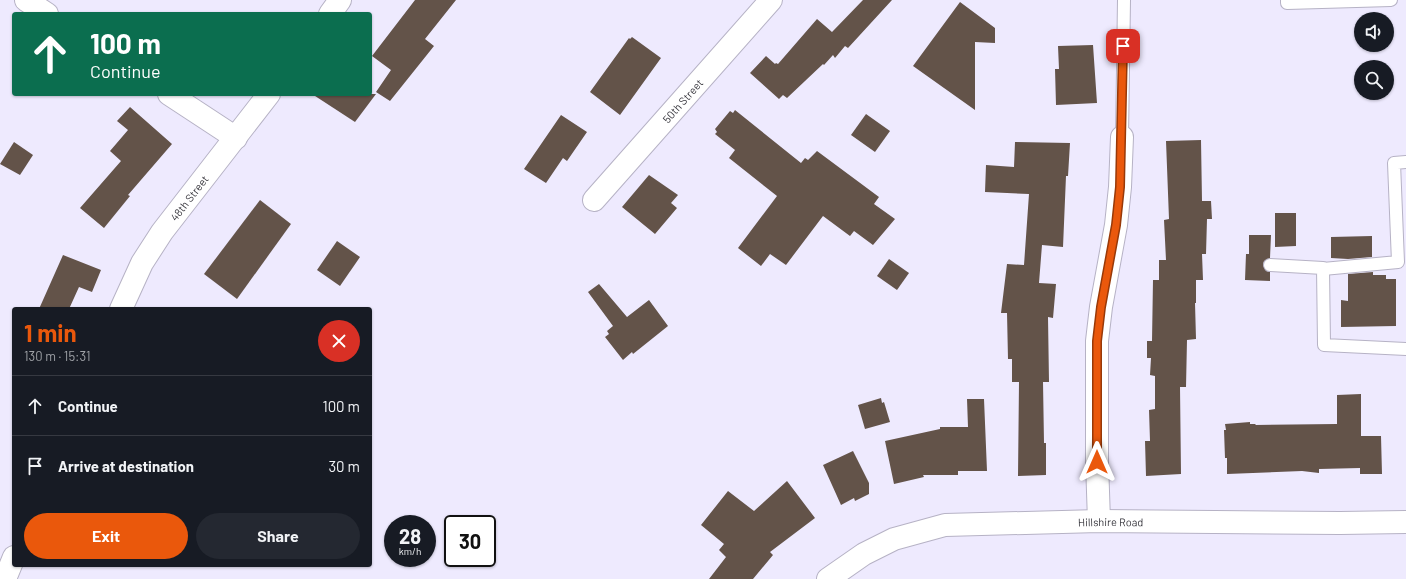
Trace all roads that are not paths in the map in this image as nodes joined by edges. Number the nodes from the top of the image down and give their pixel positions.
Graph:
1 (26, 0) edge
2 (340, 0) edge
3 (771, 0) edge
4 (1124, 0) edge
5 (1287, 0) edge
6 (1391, 0) edge
7 (44, 12) edge
8 (331, 12) edge
9 (172, 96) edge
10 (268, 96) edge
11 (1122, 137) joint
12 (236, 138) junction
13 (1406, 162) edge
14 (594, 200) dead end
15 (1402, 262) edge
16 (1270, 265) dead end
17 (1323, 269) junction
18 (122, 307) edge
19 (1406, 349) edge
20 (1099, 521) junction
21 (1406, 522) edge
22 (12, 562) edge
23 (6, 579) edge
24 (828, 579) edge

1 - 7 street
2 - 8 street
3 - 14 street, 50th Street
4 - 11 lane
5 - 6 lane
9 - 12 street
10 - 12 street, 48th Street
11 - 20 street
12 - 18 street, 48th Street
13 - 15 lane
15 - 17 lane
16 - 17 lane
17 - 19 lane
20 - 21 street, Hillshire Road
20 - 24 street, Hillshire Road
22 - 23 street

